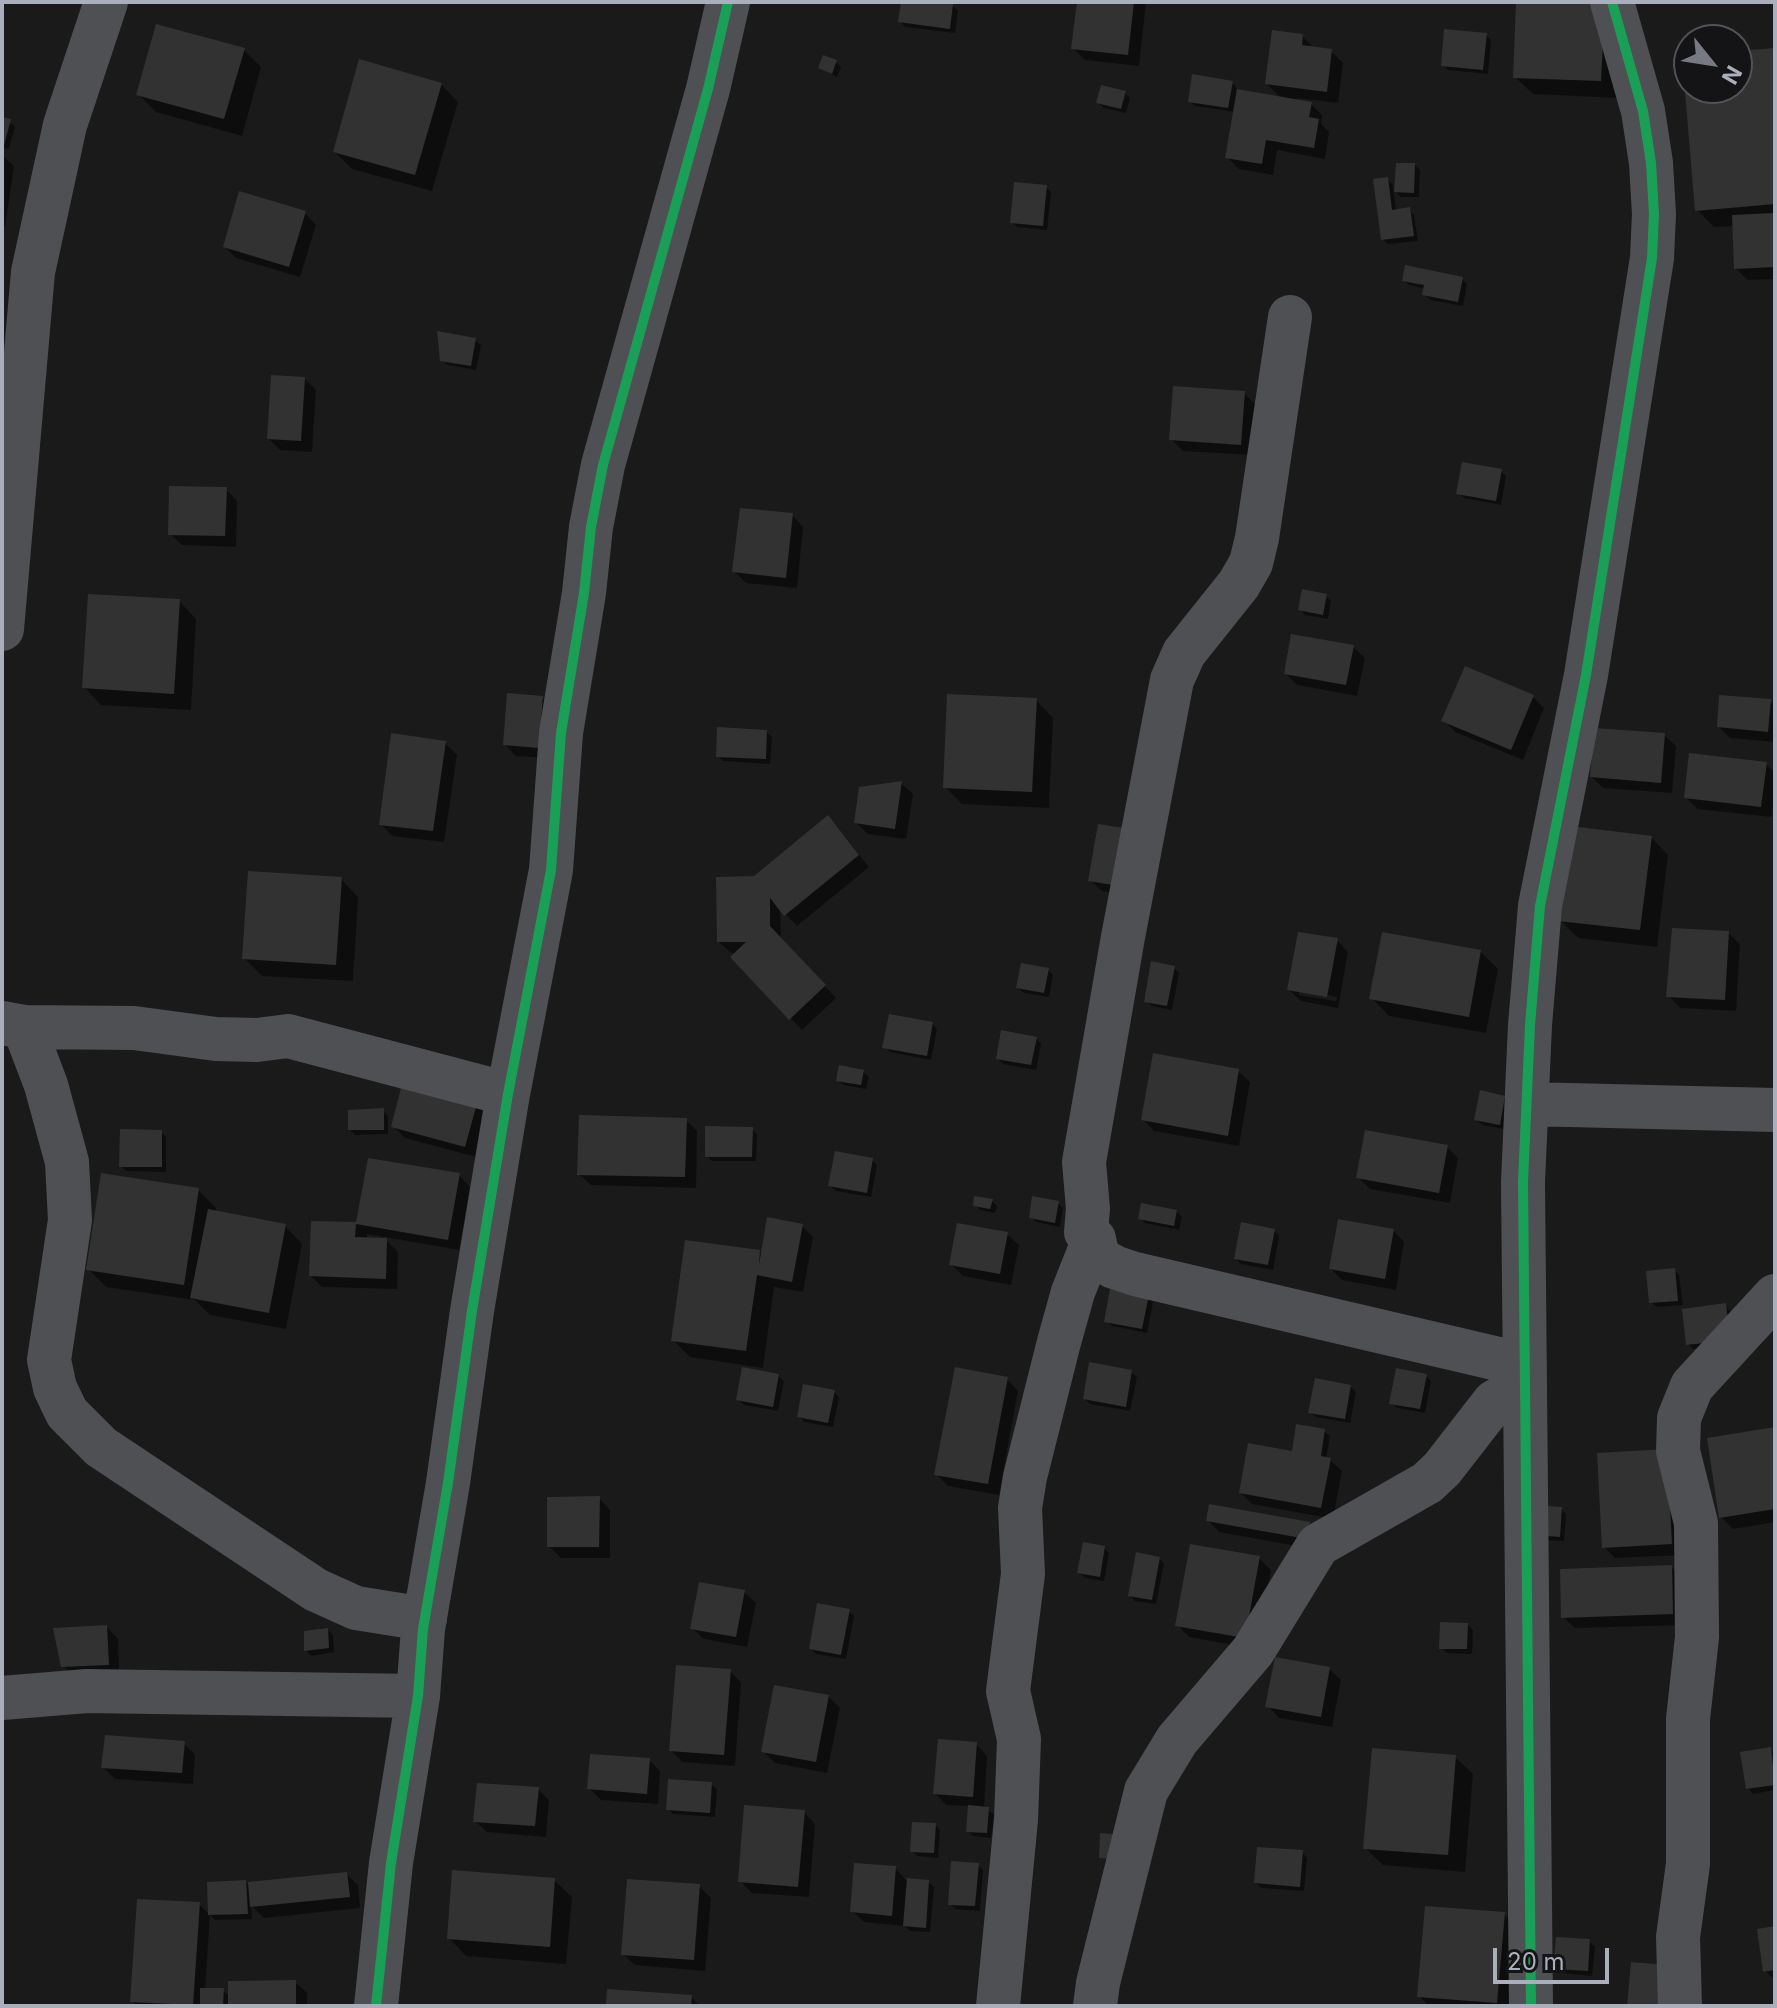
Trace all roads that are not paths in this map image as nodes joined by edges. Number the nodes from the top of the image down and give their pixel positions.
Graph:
1 (106, 2) edge
2 (728, 2) edge
3 (1612, 2) edge
4 (1290, 317) dead end
5 (2, 629) edge
6 (13, 1025) edge
7 (508, 1094) junction
8 (1527, 1104) junction
9 (1775, 1110) edge
10 (1094, 1239) junction
11 (1775, 1296) edge
12 (1524, 1379) junction
13 (425, 1619) junction
14 (418, 1696) junction
15 (2, 1698) edge
16 (376, 2006) edge
17 (998, 2006) edge
18 (1095, 2006) edge
19 (1531, 2006) edge
20 (1680, 2006) edge

1 - 5 street
2 - 7 street
3 - 8 street
4 - 10 street
6 - 7 street
6 - 13 street
7 - 13 street
8 - 9 street
8 - 12 street
10 - 12 street
10 - 17 street
11 - 20 street
12 - 18 street
12 - 19 street
13 - 14 street
14 - 15 street
14 - 16 street

